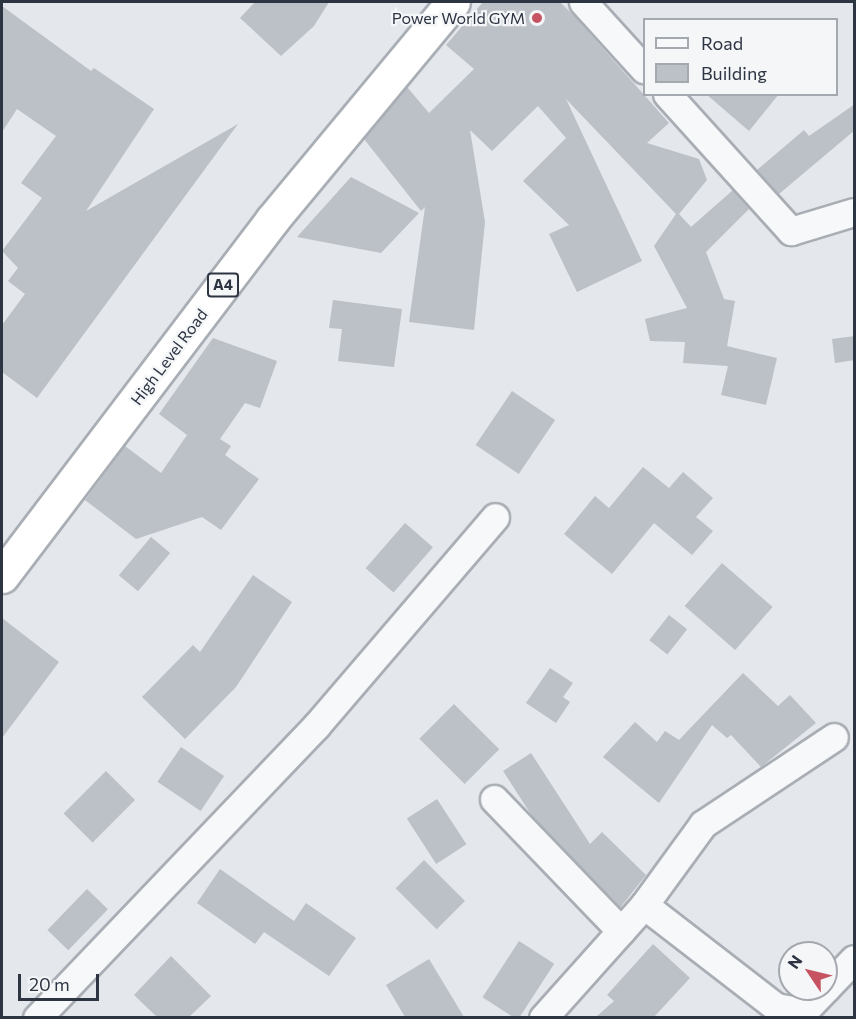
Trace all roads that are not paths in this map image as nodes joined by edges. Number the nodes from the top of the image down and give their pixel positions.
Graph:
1 (426, 2) edge
2 (453, 2) edge
3 (583, 2) edge
4 (643, 67) edge
5 (669, 96) edge
6 (855, 212) edge
7 (495, 517) dead end
8 (2, 543) edge
9 (2, 576) edge
10 (834, 737) dead end
11 (494, 799) dead end
12 (644, 905) junction
13 (621, 931) junction
14 (855, 958) edge
15 (838, 976) edge
16 (814, 1001) edge
17 (37, 1017) edge
18 (543, 1017) edge

1 - 8 highway, High Level Road / A4
2 - 9 highway, High Level Road / A4
3 - 4 street
5 - 6 street
7 - 17 street
10 - 12 street
11 - 13 street
12 - 13 street
12 - 16 street
13 - 18 street
14 - 15 street

